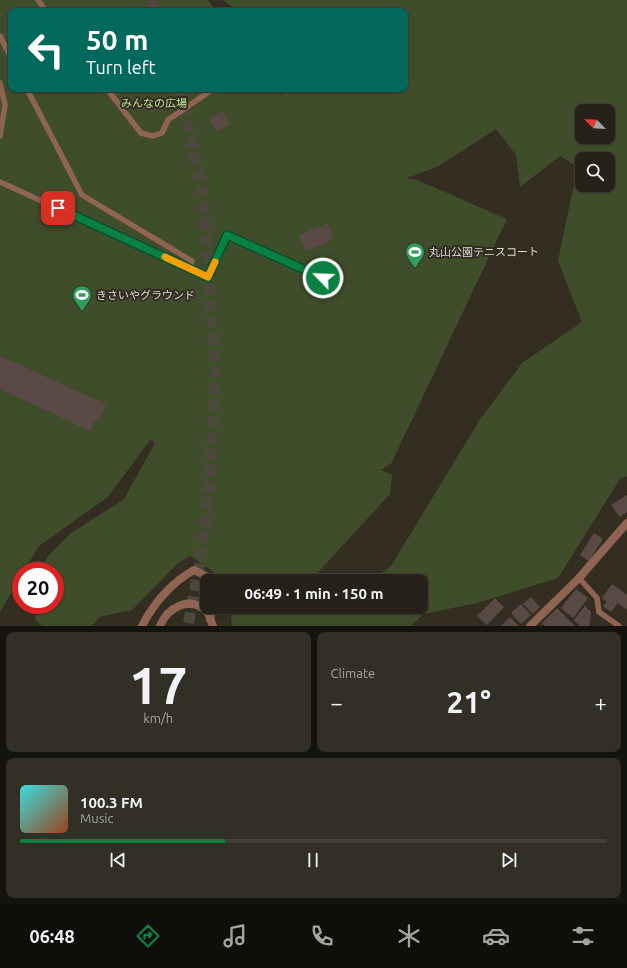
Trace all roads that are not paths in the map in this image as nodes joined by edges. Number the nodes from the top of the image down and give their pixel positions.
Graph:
1 (0, 36) edge
2 (8, 52) edge
3 (0, 83) edge
4 (29, 92) edge
5 (109, 92) edge
6 (209, 92) edge
7 (0, 136) edge
8 (0, 182) edge
9 (188, 268) junction
10 (323, 278) dead end
11 (627, 523) edge
12 (202, 574) edge
13 (579, 578) junction
14 (212, 622) edge
15 (534, 625) edge
16 (142, 626) edge
17 (160, 626) edge
18 (619, 626) edge

1 - 2 lane
3 - 7 lane
4 - 9 lane
5 - 6 lane
8 - 9 lane
9 - 10 lane
11 - 13 street
12 - 16 street
13 - 15 street
13 - 18 lane
14 - 17 street

